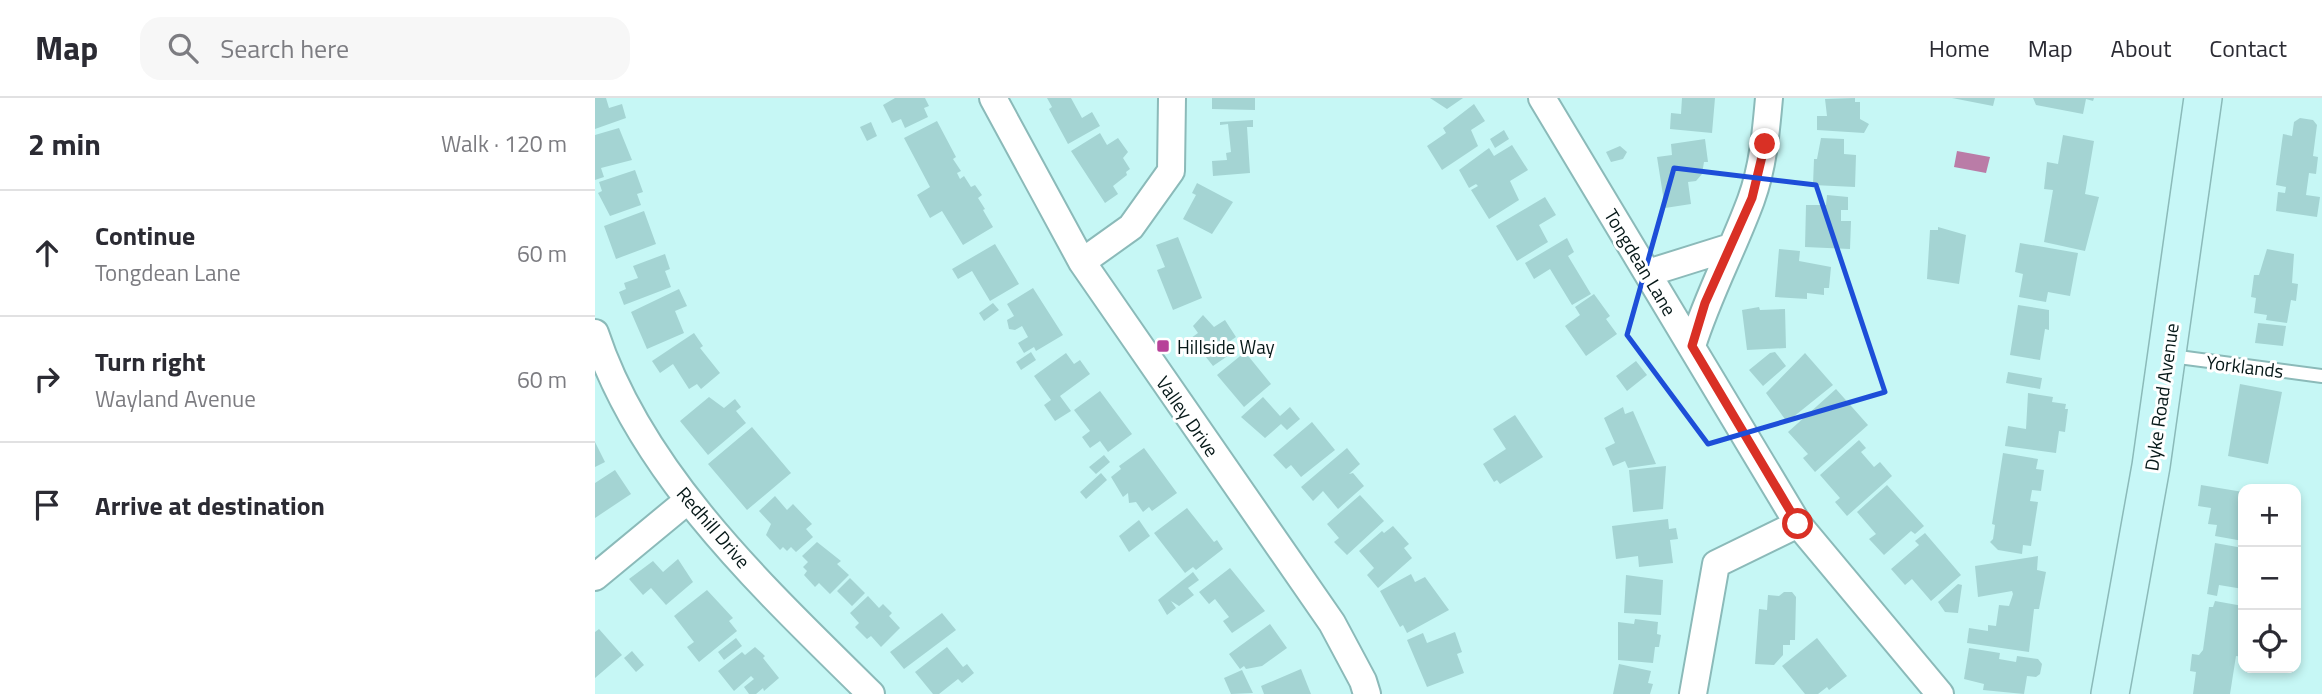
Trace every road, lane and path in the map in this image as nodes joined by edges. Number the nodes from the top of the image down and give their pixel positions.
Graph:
1 (993, 98) edge
2 (1172, 98) edge
3 (1542, 98) edge
4 (1769, 98) edge
5 (2203, 98) edge
6 (1731, 247) junction
7 (1082, 262) junction
8 (1647, 273) junction
9 (595, 333) edge
10 (1692, 346) junction
11 (2168, 355) junction
12 (2322, 376) edge
13 (687, 501) junction
14 (1798, 524) junction
15 (595, 577) edge
16 (871, 694) edge
17 (1367, 694) edge
18 (1693, 694) edge
19 (1940, 694) edge
20 (2111, 694) edge

1 - 7 street, Valley Drive
2 - 7 street
3 - 8 street, Tongdean Lane
4 - 6 street
5 - 11 street, Dyke Road Avenue
6 - 8 street
6 - 10 street
7 - 17 street, Valley Drive
8 - 10 street, Tongdean Lane
9 - 13 street, Redhill Drive
10 - 14 street, Tongdean Lane
11 - 12 lane, Yorklands
11 - 20 street, Dyke Road Avenue
13 - 15 street
13 - 16 street, Redhill Drive
14 - 18 street
14 - 19 street, Tongdean Lane

